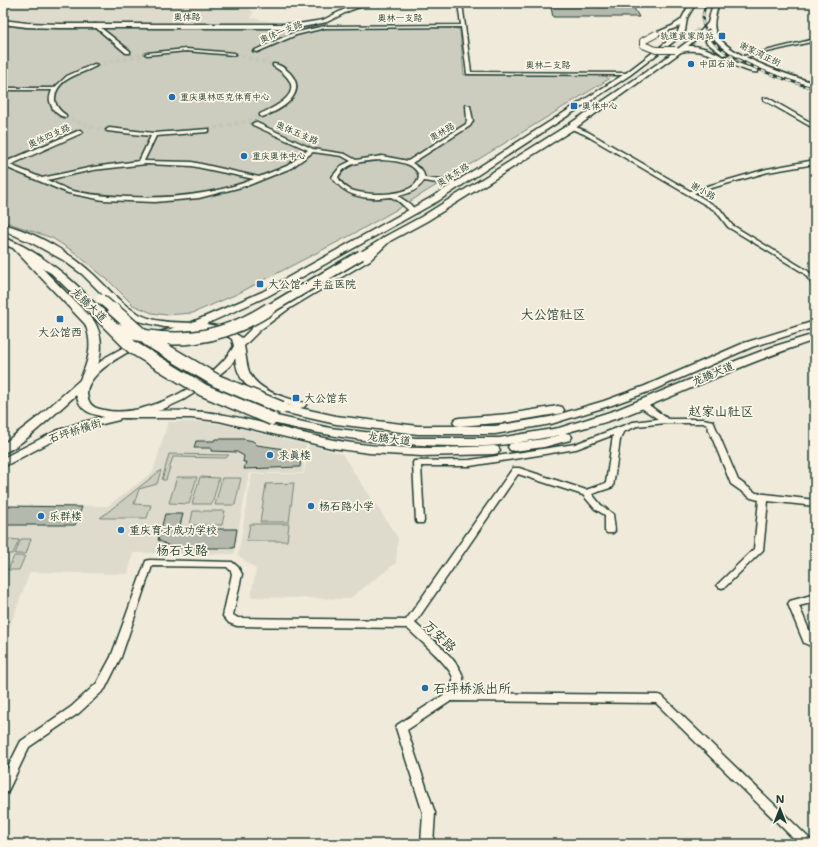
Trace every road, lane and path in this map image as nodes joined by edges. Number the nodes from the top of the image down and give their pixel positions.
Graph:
1 (359, 3) edge
2 (368, 3) edge
3 (460, 3) edge
4 (693, 3) edge
5 (716, 3) edge
6 (684, 20) junction
7 (3, 21) edge
8 (326, 21) junction
9 (711, 23) junction
10 (96, 26) junction
11 (286, 26) junction
12 (336, 26) junction
13 (463, 26) junction
14 (689, 26) tunnel mouth
15 (298, 32) junction
16 (815, 40) edge
17 (708, 41) tunnel mouth
18 (678, 50) junction
19 (255, 51) dead end
20 (128, 52) dead end
21 (147, 54) tunnel mouth
22 (234, 54) tunnel mouth
23 (742, 57) junction
24 (96, 65) tunnel mouth
25 (275, 65) tunnel mouth
26 (756, 71) junction
27 (628, 74) junction
28 (815, 85) edge
29 (3, 89) edge
30 (55, 89) junction
31 (815, 91) edge
32 (766, 99) dead end
33 (468, 106) dead end
34 (262, 115) tunnel mouth
35 (64, 116) tunnel mouth
36 (256, 124) dead end
37 (571, 127) junction
38 (815, 127) edge
39 (108, 130) tunnel mouth
40 (207, 130) tunnel mouth
41 (80, 132) dead end
42 (154, 135) junction
43 (312, 150) junction
44 (141, 162) junction
45 (355, 162) junction
46 (815, 162) edge
47 (408, 163) junction
48 (4, 165) edge
49 (260, 179) junction
50 (422, 179) junction
51 (40, 180) junction
52 (458, 184) junction
53 (689, 193) junction
54 (393, 195) junction
55 (413, 211) junction
56 (3, 227) edge
57 (3, 231) edge
58 (387, 239) junction
59 (3, 241) edge
60 (16, 246) junction
61 (815, 284) edge
62 (815, 324) edge
63 (192, 326) junction
64 (115, 330) junction
65 (815, 337) edge
66 (239, 346) junction
67 (85, 382) junction
68 (649, 388) junction
69 (640, 406) junction
70 (128, 415) junction
71 (666, 421) junction
72 (619, 430) junction
73 (3, 448) edge
74 (3, 463) edge
75 (586, 493) junction
76 (764, 498) junction
77 (815, 503) edge
78 (420, 521) dead end
79 (610, 531) dead end
80 (722, 584) dead end
81 (815, 598) edge
82 (409, 624) junction
83 (815, 644) edge
84 (449, 697) junction
85 (3, 789) edge
86 (427, 844) edge
87 (807, 844) edge

1 - 10 main road, 奥体路
2 - 8 main road, 奥体路
3 - 13 street
4 - 6 main road, 奥体东路
5 - 9 main road
6 - 14 main road
6 - 18 main road, bridge
6 - 27 main road, 奥体东路
7 - 10 main road, 奥体路
8 - 11 main road, 奥体路
8 - 12 main road
8 - 15 main road
9 - 18 main road, 奥体东路
9 - 23 main road, 谢家湾正街
10 - 11 main road, 奥体路
10 - 20 street
11 - 15 main road
12 - 13 street, 奥林一支路
12 - 15 street, 奥体一支路
13 - 27 street, 奥林二支路
15 - 19 street, 奥体一支路
16 - 23 street
17 - 26 main road, 谢家湾正街
18 - 26 main road
18 - 37 main road, 奥体东路
21 - 22 street
23 - 28 main road, 谢家湾正街
24 - 30 street
25 - 34 street
26 - 31 main road, 谢家湾正街
27 - 52 main road, 奥体东路
29 - 30 street
30 - 35 street
32 - 38 street
33 - 47 street, 奥林路
36 - 43 street, 奥体五支路
37 - 53 street, 谢小路
37 - 58 main road, 奥体东路
39 - 42 street
40 - 42 street
41 - 48 street, 奥体四支路
42 - 44 street
43 - 45 street, 奥体五支路
43 - 49 street
44 - 49 street
44 - 51 street
45 - 47 street
45 - 54 street
46 - 53 street
47 - 50 street
48 - 51 street
49 - 51 street
50 - 52 street
50 - 54 street
52 - 55 main road, 奥体东路
53 - 61 street, 谢小路
54 - 55 street
55 - 63 main road, 奥体东路
56 - 63 highway
57 - 68 highway, 龙腾大道, bridge
58 - 64 highway, bridge
58 - 66 main road, 奥体东路
59 - 60 highway, 龙腾大道
60 - 64 highway, 龙腾大道, bridge
60 - 67 highway
62 - 68 highway, 龙腾大道
63 - 66 main road
63 - 67 main road, 石坪桥横街
64 - 69 highway, 龙腾大道, bridge
65 - 69 highway, 龙腾大道
66 - 68 highway
66 - 70 main road, 奥体东路
67 - 70 main road
67 - 73 main road, 石坪桥横街
69 - 70 highway
69 - 71 street
70 - 74 main road, 石坪桥横街
71 - 72 street
71 - 76 street
72 - 75 street
72 - 78 street
75 - 79 street
75 - 82 street, 万安路
76 - 77 street
76 - 80 street
81 - 83 street
82 - 84 street, 万安路
82 - 85 street, 杨石支路
84 - 86 street
84 - 87 street

